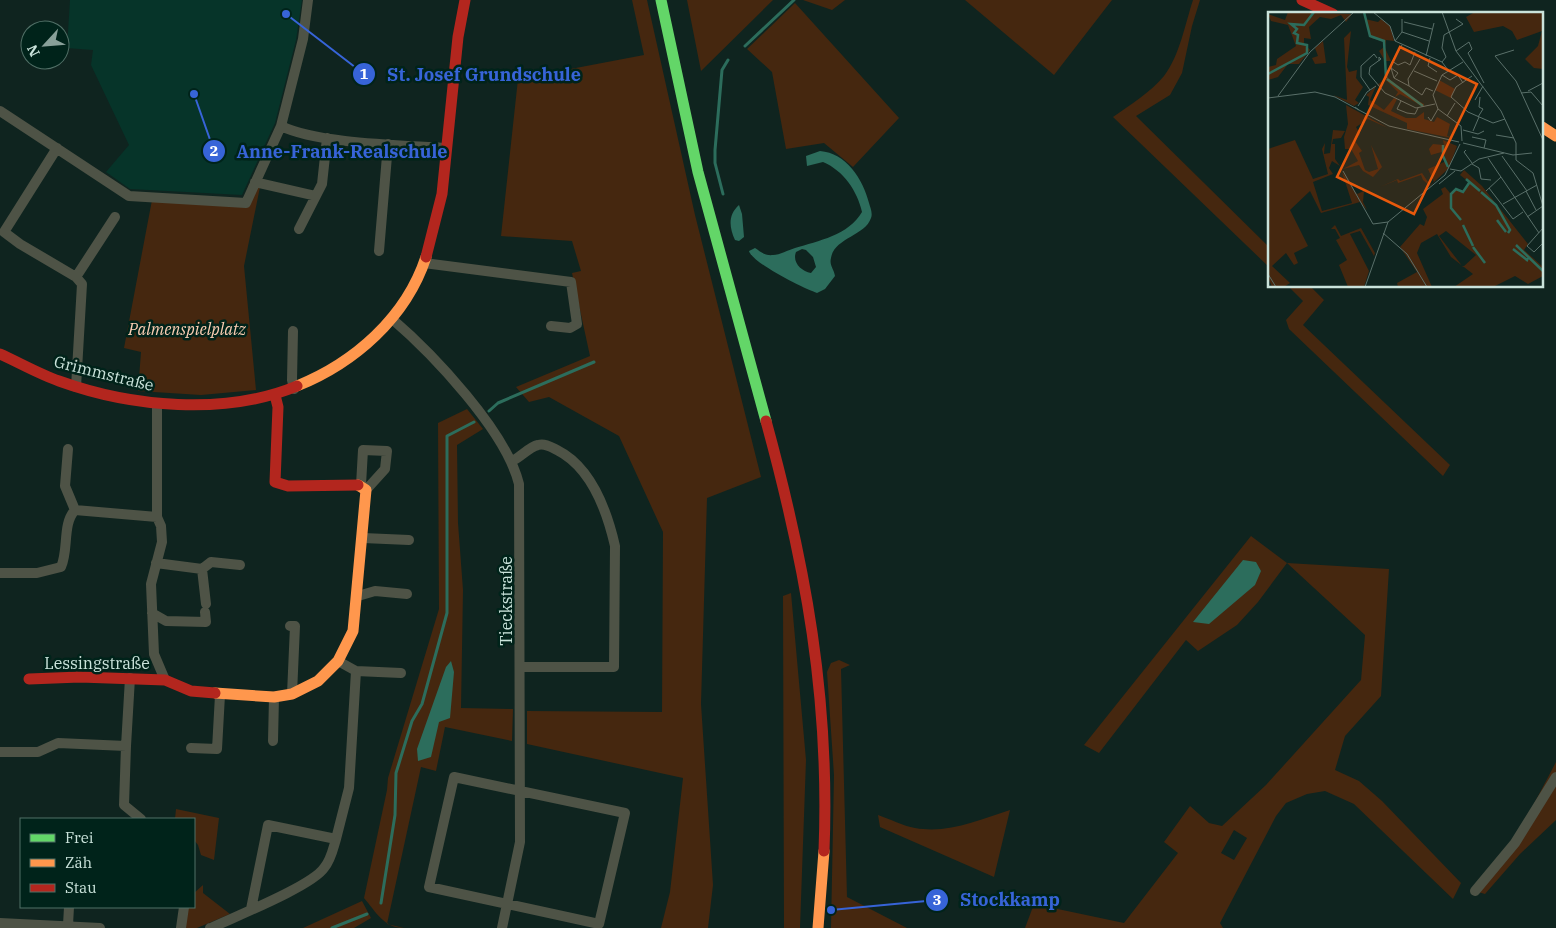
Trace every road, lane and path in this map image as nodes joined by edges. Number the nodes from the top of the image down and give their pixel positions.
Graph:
1 (308, 0) edge
2 (465, 0) edge
3 (661, 0) edge
4 (1302, 0) edge
5 (1329, 12) edge
6 (0, 111) edge
7 (281, 126) junction
8 (1544, 128) edge
9 (1556, 136) edge
10 (327, 138) junction
11 (388, 144) junction
12 (57, 148) junction
13 (446, 148) junction
14 (255, 182) junction
15 (316, 196) junction
16 (115, 217) dead end
17 (299, 229) dead end
18 (379, 251) dead end
19 (424, 263) junction
20 (76, 277) junction
21 (392, 318) junction
22 (551, 326) dead end
23 (293, 331) dead end
24 (0, 354) edge
25 (76, 386) junction
26 (294, 389) junction
27 (276, 395) junction
28 (157, 403) junction
29 (68, 449) dead end
30 (512, 461) junction
31 (74, 510) junction
32 (157, 517) junction
33 (363, 538) junction
34 (409, 540) dead end
35 (156, 563) junction
36 (240, 565) dead end
37 (202, 569) junction
38 (0, 573) edge
39 (407, 594) dead end
40 (358, 596) junction
41 (152, 613) junction
42 (290, 626) dead end
43 (338, 661) junction
44 (520, 667) junction
45 (356, 671) junction
46 (402, 673) dead end
47 (130, 678) junction
48 (29, 679) dead end
49 (166, 680) junction
50 (292, 694) junction
51 (220, 695) junction
52 (274, 697) junction
53 (273, 740) dead end
54 (126, 746) junction
55 (191, 748) dead end
56 (0, 752) edge
57 (1556, 778) edge
58 (520, 789) junction
59 (139, 818) edge
60 (336, 839) junction
61 (1475, 891) dead end
62 (507, 905) junction
63 (69, 908) edge
64 (184, 908) edge
65 (251, 909) junction
66 (0, 922) edge
67 (68, 925) junction
68 (100, 928) edge
69 (181, 928) edge
70 (210, 928) edge
71 (502, 928) edge
72 (818, 928) edge

1 - 7 street
2 - 13 street, Grimmstraße
3 - 72 street
4 - 5 street
6 - 12 street
7 - 10 street
7 - 14 street
8 - 9 street
10 - 11 street
10 - 15 street
11 - 13 street
11 - 18 street
12 - 14 street
12 - 20 street
13 - 19 street, Grimmstraße
14 - 15 street
15 - 17 street
16 - 20 street
19 - 21 street, Grimmstraße
19 - 22 street
20 - 25 street
21 - 26 street, Grimmstraße
21 - 30 street, Tieckstraße
23 - 26 street
24 - 25 street, Grimmstraße
25 - 28 street, Grimmstraße
26 - 27 street, Grimmstraße
27 - 28 street, Grimmstraße
27 - 33 street, Lessingstraße
28 - 32 street, Lessingstraße
29 - 31 street
30 - 44 street, Tieckstraße
30 - 44 street
31 - 32 street
31 - 38 street
32 - 35 street, Lessingstraße
33 - 34 street
33 - 40 street, Lessingstraße
35 - 37 street
35 - 41 street, Lessingstraße
36 - 37 street
37 - 41 street
39 - 40 street
40 - 43 street, Lessingstraße
41 - 49 street, Lessingstraße
42 - 50 street
43 - 45 street
43 - 50 street, Lessingstraße
44 - 58 street, Tieckstraße
45 - 46 street
45 - 60 street
47 - 48 street, Lessingstraße
47 - 49 street, Lessingstraße
47 - 54 street
49 - 51 street, Lessingstraße
50 - 52 street, Lessingstraße
51 - 52 street, Lessingstraße
51 - 55 street
52 - 53 street
54 - 56 street
54 - 59 street
57 - 61 street
58 - 62 street, Tieckstraße
58 - 62 street
58 - 62 street
60 - 65 street
60 - 65 street
62 - 71 street, Tieckstraße
63 - 67 street
64 - 69 street
65 - 70 street
66 - 67 street
67 - 68 street

